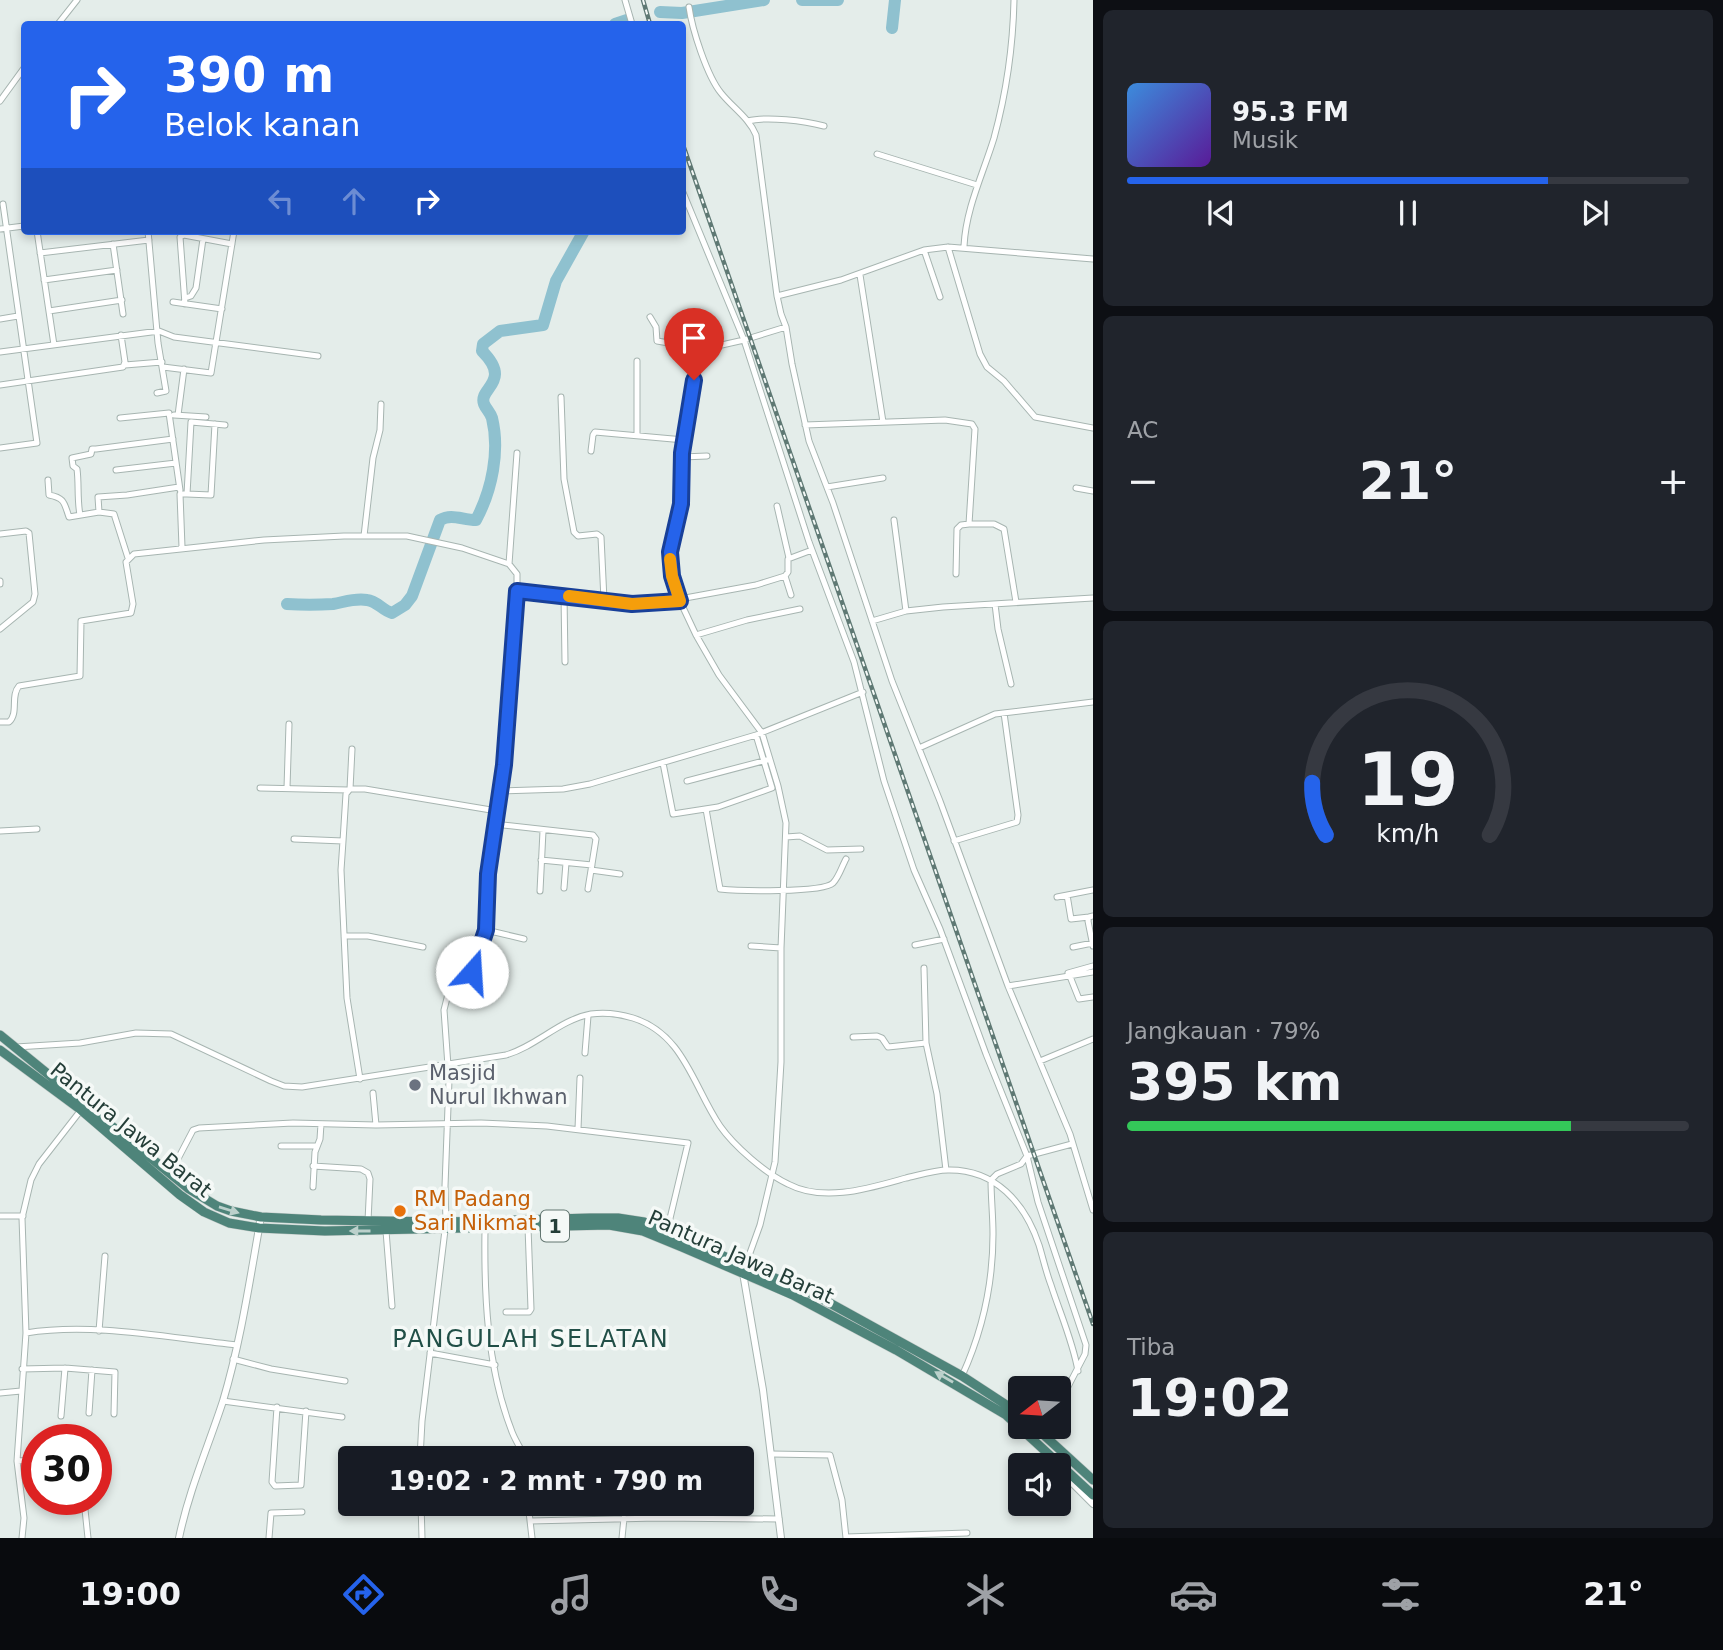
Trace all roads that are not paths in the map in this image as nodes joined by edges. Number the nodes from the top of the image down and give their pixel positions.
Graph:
1 (78, 0) edge
2 (625, 0) edge
3 (1014, 0) edge
4 (689, 10) dead end
5 (60, 21) edge
6 (631, 21) edge
7 (21, 72) edge
8 (0, 101) edge
9 (748, 121) junction
10 (824, 126) dead end
11 (877, 154) dead end
12 (977, 185) junction
13 (686, 200) edge
14 (3, 204) dead end
15 (21, 226) edge
16 (3, 229) edge
17 (38, 235) edge
18 (148, 235) edge
19 (233, 235) edge
20 (203, 239) junction
21 (149, 240) junction
22 (113, 244) junction
23 (232, 244) junction
24 (964, 246) junction
25 (948, 247) junction
26 (924, 250) junction
27 (40, 253) junction
28 (1093, 260) edge
29 (117, 270) junction
30 (860, 275) junction
31 (44, 280) junction
32 (778, 296) junction
33 (940, 297) dead end
34 (122, 300) junction
35 (185, 301) junction
36 (173, 302) dead end
37 (222, 309) junction
38 (49, 311) junction
39 (123, 314) dead end
40 (18, 316) junction
41 (650, 317) dead end
42 (0, 319) edge
43 (786, 327) junction
44 (159, 331) junction
45 (121, 335) junction
46 (744, 340) junction
47 (217, 342) junction
48 (54, 345) junction
49 (23, 349) junction
50 (704, 349) junction
51 (0, 352) edge
52 (318, 356) dead end
53 (637, 361) dead end
54 (125, 365) junction
55 (162, 365) junction
56 (184, 369) junction
57 (28, 381) junction
58 (0, 385) edge
59 (157, 393) dead end
60 (561, 397) dead end
61 (381, 404) dead end
62 (206, 417) dead end
63 (120, 418) dead end
64 (883, 422) junction
65 (215, 424) junction
66 (225, 425) dead end
67 (805, 425) junction
68 (1093, 428) edge
69 (190, 432) junction
70 (172, 435) junction
71 (637, 435) junction
72 (684, 440) junction
73 (0, 448) edge
74 (591, 451) dead end
75 (517, 453) dead end
76 (707, 456) dead end
77 (682, 457) junction
78 (176, 463) junction
79 (116, 470) dead end
80 (883, 478) dead end
81 (48, 481) dead end
82 (827, 487) junction
83 (1076, 488) dead end
84 (182, 491) junction
85 (1093, 491) edge
86 (776, 506) dead end
87 (99, 512) junction
88 (80, 515) junction
89 (894, 520) dead end
90 (969, 524) junction
91 (0, 534) edge
92 (364, 536) junction
93 (182, 547) junction
94 (812, 550) junction
95 (128, 558) junction
96 (789, 558) junction
97 (509, 564) junction
98 (956, 574) dead end
99 (785, 576) junction
100 (517, 591) junction
101 (564, 595) junction
102 (790, 595) dead end
103 (1093, 598) edge
104 (604, 600) junction
105 (680, 601) junction
106 (1016, 602) junction
107 (995, 604) junction
108 (800, 609) dead end
109 (905, 611) junction
110 (872, 621) junction
111 (0, 629) edge
112 (696, 635) junction
113 (565, 662) dead end
114 (1011, 684) dead end
115 (863, 692) junction
116 (1093, 702) edge
117 (1004, 713) junction
118 (0, 722) edge
119 (289, 724) dead end
120 (759, 734) junction
121 (352, 748) dead end
122 (919, 748) junction
123 (768, 760) junction
124 (663, 763) junction
125 (687, 781) dead end
126 (776, 787) junction
127 (260, 788) dead end
128 (287, 788) junction
129 (349, 790) junction
130 (500, 791) junction
131 (706, 810) junction
132 (497, 811) junction
133 (494, 824) junction
134 (37, 829) dead end
135 (0, 831) edge
136 (543, 831) junction
137 (786, 837) junction
138 (294, 839) dead end
139 (343, 841) junction
140 (954, 841) junction
141 (861, 849) dead end
142 (846, 859) dead end
143 (541, 860) junction
144 (566, 863) junction
145 (591, 868) junction
146 (620, 874) dead end
147 (564, 888) dead end
148 (588, 889) dead end
149 (782, 890) junction
150 (1093, 890) edge
151 (540, 891) dead end
152 (1067, 895) junction
153 (1093, 896) edge
154 (1057, 897) dead end
155 (1091, 917) edge
156 (486, 930) junction
157 (344, 936) junction
158 (524, 939) dead end
159 (944, 939) junction
160 (1093, 944) edge
161 (915, 945) dead end
162 (751, 946) dead end
163 (423, 947) dead end
164 (1073, 947) dead end
165 (781, 948) junction
166 (1093, 966) edge
167 (924, 968) dead end
168 (1093, 972) edge
169 (1068, 974) junction
170 (1008, 986) junction
171 (1092, 998) edge
172 (1093, 1005) edge
173 (587, 1016) junction
174 (0, 1035) edge
175 (853, 1037) dead end
176 (1093, 1040) edge
177 (926, 1043) junction
178 (16, 1047) junction
179 (0, 1050) edge
180 (585, 1053) dead end
181 (1040, 1060) junction
182 (448, 1064) junction
183 (580, 1078) dead end
184 (360, 1079) junction
185 (373, 1093) dead end
186 (81, 1110) junction
187 (321, 1124) junction
188 (376, 1125) junction
189 (447, 1125) junction
190 (578, 1129) junction
191 (1072, 1144) junction
192 (281, 1146) dead end
193 (316, 1146) junction
194 (1027, 1156) junction
195 (313, 1166) junction
196 (946, 1170) junction
197 (170, 1174) junction
198 (773, 1176) junction
199 (991, 1180) junction
200 (1085, 1186) junction
201 (1093, 1186) edge
202 (313, 1187) dead end
203 (1093, 1210) edge
204 (0, 1216) edge
205 (23, 1216) junction
206 (261, 1217) junction
207 (368, 1221) junction
208 (445, 1226) junction
209 (528, 1227) junction
210 (259, 1228) junction
211 (485, 1229) junction
212 (386, 1231) junction
213 (667, 1231) junction
214 (105, 1255) dead end
215 (745, 1269) junction
216 (392, 1306) dead end
217 (506, 1312) dead end
218 (99, 1331) junction
219 (26, 1333) junction
220 (237, 1345) junction
221 (430, 1353) junction
222 (233, 1359) junction
223 (495, 1365) junction
224 (65, 1368) junction
225 (22, 1369) junction
226 (92, 1370) junction
227 (1078, 1371) junction
228 (962, 1376) junction
229 (345, 1381) dead end
230 (1071, 1383) edge
231 (21, 1391) junction
232 (0, 1393) edge
233 (223, 1401) junction
234 (1008, 1406) edge
235 (277, 1407) junction
236 (306, 1411) junction
237 (89, 1413) dead end
238 (114, 1414) dead end
239 (61, 1416) dead end
240 (1008, 1416) edge
241 (342, 1417) dead end
242 (1045, 1439) edge
243 (421, 1446) edge
244 (519, 1446) edge
245 (1056, 1453) edge
246 (772, 1454) junction
247 (17, 1461) junction
248 (21, 1461) edge
249 (1071, 1465) edge
250 (1071, 1470) edge
251 (1093, 1480) edge
252 (1071, 1481) edge
253 (1093, 1495) edge
254 (1093, 1504) edge
255 (302, 1512) dead end
256 (86, 1515) edge
257 (421, 1516) edge
258 (529, 1516) edge
259 (624, 1518) junction
260 (779, 1519) junction
261 (530, 1521) junction
262 (967, 1533) dead end
263 (22, 1538) edge
264 (88, 1538) edge
265 (178, 1538) edge
266 (269, 1538) edge
267 (422, 1538) edge
268 (532, 1538) edge
269 (622, 1538) edge
270 (781, 1538) edge
271 (846, 1538) edge

1 - 5 street
2 - 6 street
3 - 12 street
4 - 9 street
7 - 8 street
9 - 10 street
9 - 32 street
11 - 12 street
12 - 24 street
13 - 46 street
14 - 16 street
15 - 16 street
16 - 40 street
17 - 27 street
18 - 21 street
19 - 23 street
20 - 23 street
20 - 35 street
20 - 35 street
21 - 22 street
21 - 44 street
22 - 27 street
22 - 29 street
23 - 37 street
24 - 25 street
24 - 28 street
25 - 26 street
25 - 68 street
26 - 30 street
26 - 33 street
27 - 31 street
29 - 31 street
29 - 34 street
30 - 32 street
30 - 64 street
31 - 38 street
32 - 43 street
34 - 38 street
34 - 39 street
35 - 36 street
35 - 37 street
37 - 47 street
38 - 48 street
40 - 42 street
40 - 49 street
41 - 50 street
43 - 46 street
43 - 67 street
44 - 45 street
44 - 47 street
44 - 55 street
45 - 48 street
45 - 54 street
46 - 50 street
46 - 94 street
47 - 52 street
47 - 56 street
48 - 49 street
49 - 51 street
49 - 57 street
50 - 72 street
53 - 71 street
54 - 55 street
54 - 57 street
55 - 56 street
55 - 59 street
56 - 62 street
57 - 58 street
57 - 73 street
60 - 104 street
61 - 92 street
63 - 70 street
64 - 67 street
64 - 90 street
65 - 66 street
65 - 69 street
65 - 84 street
67 - 82 street
69 - 70 street
69 - 84 street
70 - 78 street
70 - 88 street
71 - 72 street
71 - 74 street
72 - 77 street
75 - 97 street
76 - 77 street
77 - 105 street
78 - 79 street
78 - 84 street
80 - 82 street
81 - 88 street
82 - 110 street
83 - 85 street
84 - 87 street
84 - 93 street
86 - 96 street
87 - 88 street
87 - 95 street
89 - 109 street
90 - 98 street
90 - 106 street
91 - 111 street
92 - 93 street
92 - 97 street
93 - 95 street
94 - 96 street
94 - 115 street
95 - 118 street
96 - 99 street
97 - 100 street
99 - 102 street
99 - 105 street
100 - 101 street
100 - 130 street
101 - 104 street
101 - 113 street
103 - 106 street
104 - 105 street
105 - 112 street
106 - 107 street
107 - 109 street
107 - 114 street
108 - 112 street
109 - 110 street
110 - 122 street
112 - 120 street
115 - 120 street
115 - 159 street
116 - 117 street
117 - 122 street
117 - 140 street
119 - 128 street
120 - 123 street
120 - 124 street
121 - 129 street
122 - 140 street
123 - 125 street
123 - 126 street
124 - 130 street
124 - 131 street
126 - 131 street
126 - 137 street
127 - 128 street
128 - 129 street
129 - 132 street
129 - 139 street
130 - 132 street
131 - 149 street
132 - 133 street
133 - 136 street
133 - 156 street
134 - 135 street
136 - 143 street
136 - 145 street
137 - 141 street
137 - 149 street
138 - 139 street
139 - 157 street
140 - 170 street
142 - 149 street
143 - 144 street
143 - 151 street
144 - 145 street
144 - 147 street
145 - 146 street
145 - 148 street
149 - 165 street
150 - 152 street
150 - 153 street
152 - 154 street
152 - 155 street
155 - 160 street
156 - 158 street
156 - 182 street
157 - 163 street
157 - 184 street
159 - 161 street
159 - 194 street
160 - 164 street
162 - 165 street
165 - 198 street
166 - 169 street
167 - 177 street
168 - 169 street
169 - 170 street
169 - 171 street
170 - 181 street
171 - 172 street
173 - 180 street
173 - 182 street
173 - 198 street
174 - 178 highway, 1
175 - 177 street
176 - 181 street
177 - 196 street
178 - 184 street
178 - 197 highway, 1
179 - 186 highway, Pantura Jawa Barat / 1
181 - 191 street
182 - 184 street
182 - 189 street
183 - 190 street
185 - 188 street
186 - 205 street
186 - 210 highway, Pantura Jawa Barat / 1
187 - 188 street
187 - 193 street
187 - 197 street
188 - 189 street
189 - 190 street
189 - 208 street
190 - 213 street
191 - 194 street
191 - 200 street
192 - 193 street
193 - 195 street
194 - 199 street
194 - 227 street
195 - 202 street
195 - 207 street
196 - 198 street
196 - 199 street
197 -> 206 highway, 1
198 - 215 street
199 - 227 street
199 - 228 street
200 - 201 street
200 - 203 street
204 - 205 street
205 - 219 street
206 - 207 highway, 1
206 - 210 street
207 - 208 highway, 1
208 - 211 highway, Pantura Jawa Barat / 1
208 - 212 highway, Pantura Jawa Barat / 1
208 - 213 highway, 1
208 - 221 street
209 - 211 highway, Pantura Jawa Barat / 1
209 - 215 highway, Pantura Jawa Barat / 1
209 - 217 street
212 -> 210 highway, Pantura Jawa Barat / 1
210 - 220 street
211 - 223 street
212 - 216 street
213 - 215 highway, 1
214 - 218 street
215 - 228 highway, 1
240 -> 215 highway, Pantura Jawa Barat / 1
215 - 246 street
218 - 219 street
218 - 220 street
219 - 225 street
220 - 222 street
221 - 223 street
221 - 243 street
222 - 229 street
222 - 233 street
223 - 244 street
224 - 225 street
224 - 226 street
224 - 239 street
225 - 231 street
226 - 237 street
226 - 238 street
227 - 230 street
228 - 234 highway, 1
231 - 232 street
231 - 247 street
233 - 235 street
233 - 265 street
235 - 236 street
235 - 236 street
236 - 241 street
242 - 245 highway, Pantura Jawa Barat / 1
246 - 260 street
246 - 271 street
247 - 248 street
247 - 263 street
249 - 251 highway, 1
250 - 253 highway, Pantura Jawa Barat / 1
252 - 254 street
255 - 266 street
256 - 264 street
257 - 267 street
258 - 261 street
259 - 260 street
259 - 261 street
259 - 269 street
260 - 270 street
261 - 268 street
262 - 271 street

